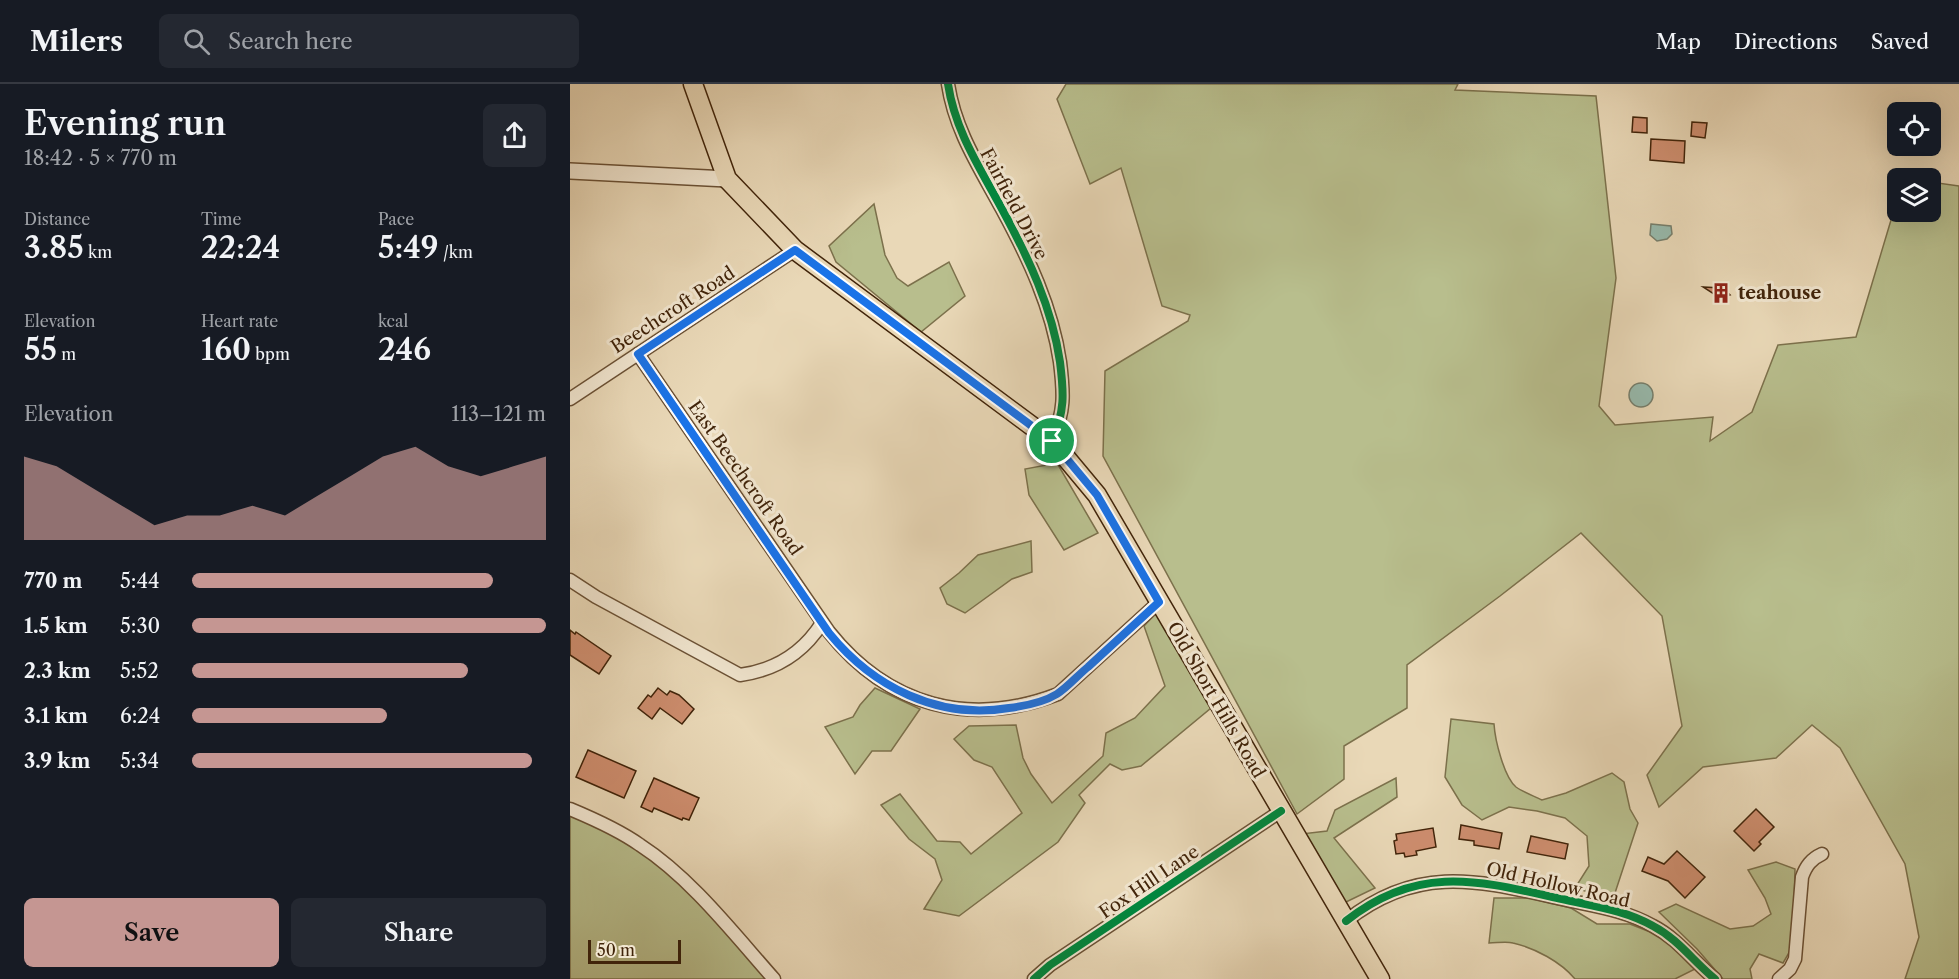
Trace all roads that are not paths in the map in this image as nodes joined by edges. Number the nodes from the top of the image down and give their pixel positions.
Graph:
1 (693, 84) edge
2 (948, 84) edge
3 (570, 171) edge
4 (727, 179) junction
5 (795, 250) junction
6 (638, 354) junction
7 (570, 399) edge
8 (1052, 441) junction
9 (570, 580) edge
10 (1159, 602) junction
11 (822, 623) junction
12 (570, 809) edge
13 (1281, 811) junction
14 (1822, 854) dead end
15 (1346, 921) junction
16 (774, 979) edge
17 (1035, 979) edge
18 (1380, 979) edge
19 (1714, 979) edge
20 (1779, 979) edge

1 - 4 main road, Old Short Hills Road
2 - 8 street, Fairfield Drive
3 - 4 street
4 - 5 main road, Old Short Hills Road
5 - 6 street, Beechcroft Road
5 - 8 main road, Old Short Hills Road
6 - 7 street, Beechcroft Road
6 - 11 street, East Beechcroft Road
8 - 10 main road, Old Short Hills Road
9 - 11 street
10 - 11 street, East Beechcroft Road
10 - 13 main road, Old Short Hills Road
12 - 16 street
13 - 15 main road, Old Short Hills Road
13 - 17 street, Fox Hill Lane
14 - 20 street
15 - 18 main road, Old Short Hills Road
15 - 19 street, Old Hollow Road

